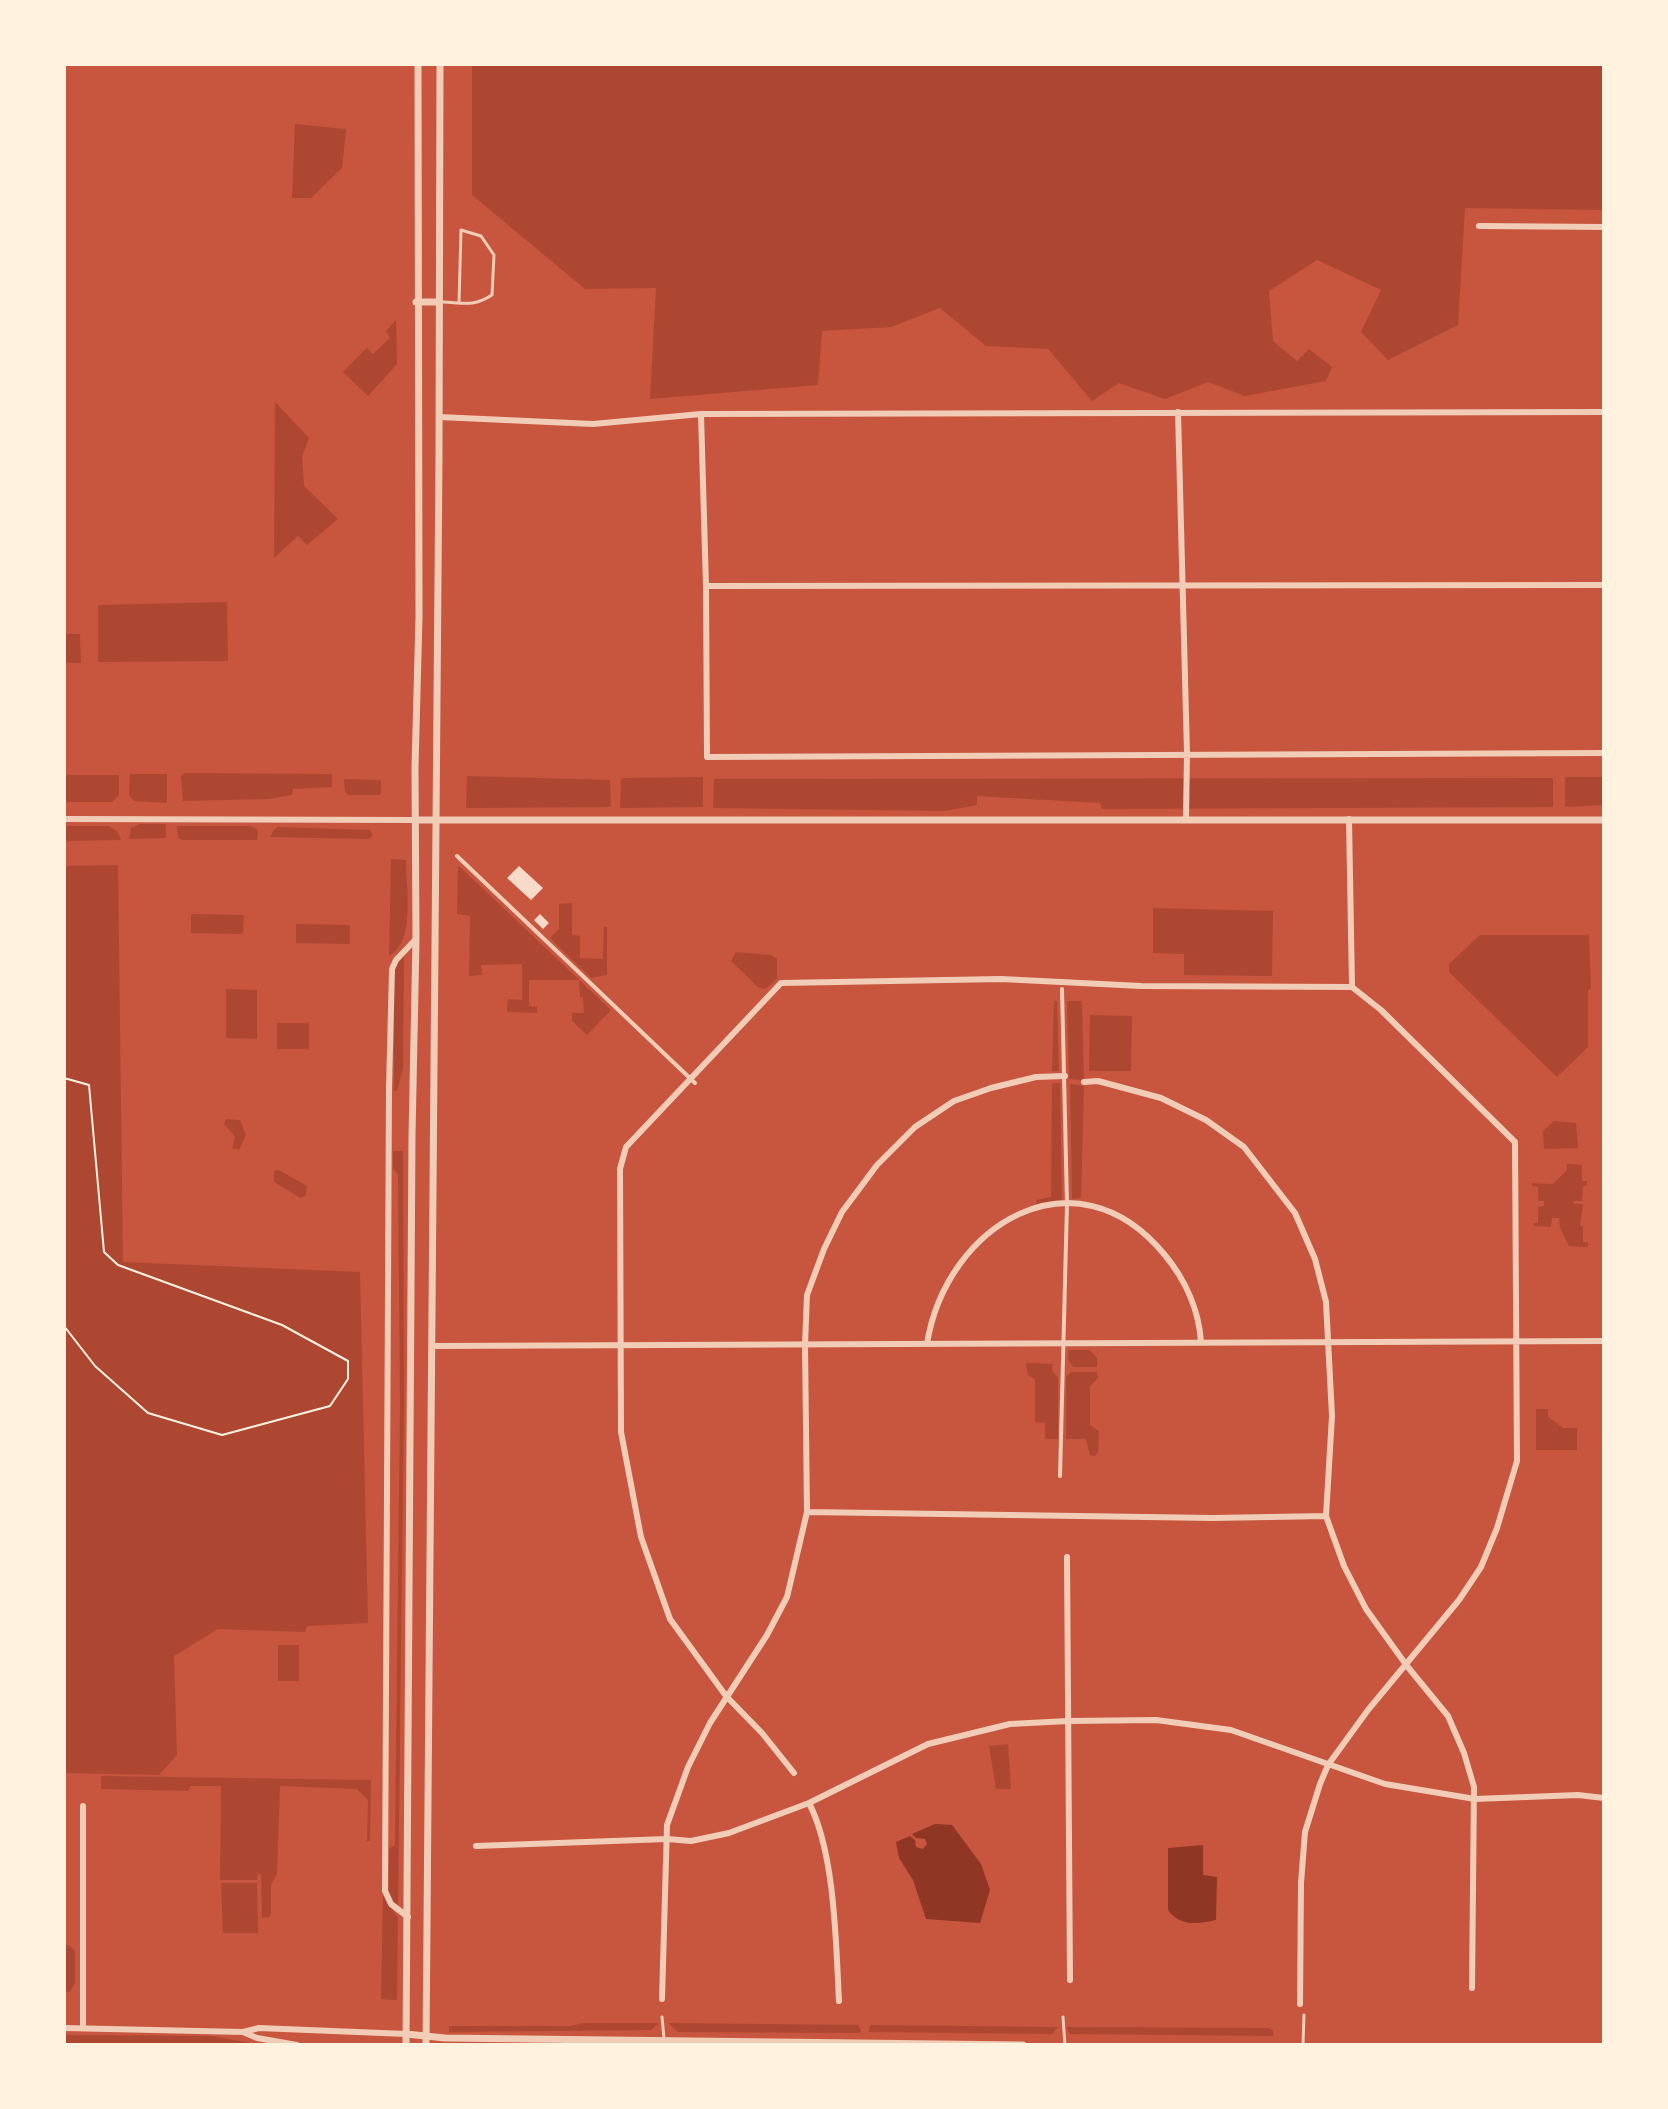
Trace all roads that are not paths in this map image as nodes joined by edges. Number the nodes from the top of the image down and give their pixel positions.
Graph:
1 (418, 64) edge
2 (440, 64) edge
3 (1479, 226) dead end
4 (1604, 227) edge
5 (416, 302) junction
6 (439, 302) junction
7 (459, 303) junction
8 (1178, 412) junction
9 (1604, 412) edge
10 (701, 414) junction
11 (439, 417) junction
12 (1184, 585) junction
13 (1604, 585) edge
14 (706, 586) junction
15 (1187, 753) junction
16 (1604, 753) edge
17 (1186, 818) junction
18 (64, 819) edge
19 (1349, 819) junction
20 (415, 820) junction
21 (436, 820) junction
22 (1604, 820) edge
23 (457, 856) dead end
24 (416, 939) junction
25 (1352, 987) junction
26 (1062, 989) dead end
27 (1065, 1076) junction
28 (693, 1081) junction
29 (1084, 1082) dead end
30 (1067, 1204) junction
31 (1516, 1340) junction
32 (1604, 1341) edge
33 (1201, 1342) junction
34 (1329, 1342) junction
35 (1063, 1343) junction
36 (927, 1344) junction
37 (622, 1345) junction
38 (805, 1345) junction
39 (433, 1346) junction
40 (1060, 1476) dead end
41 (807, 1512) junction
42 (1326, 1516) junction
43 (1067, 1557) dead end
44 (1407, 1666) junction
45 (726, 1696) junction
46 (1068, 1721) junction
47 (1328, 1765) junction
48 (794, 1773) dead end
49 (1604, 1798) edge
50 (1475, 1799) junction
51 (809, 1803) junction
52 (83, 1806) dead end
53 (667, 1839) junction
54 (476, 1846) dead end
55 (408, 1917) junction
56 (1070, 1980) dead end
57 (1472, 1988) dead end
58 (662, 1999) dead end
59 (839, 2001) dead end
60 (1300, 2004) dead end
61 (1304, 2015) dead end
62 (662, 2017) dead end
63 (1063, 2017) dead end
64 (64, 2028) edge
65 (83, 2028) junction
66 (243, 2032) junction
67 (406, 2034) junction
68 (426, 2041) edge
69 (665, 2042) junction
70 (297, 2045) edge
71 (406, 2045) edge
72 (1023, 2045) edge
73 (1065, 2045) edge
74 (1303, 2045) edge

1 - 5 street
2 - 6 street
3 - 4 street
5 - 6 street
5 - 20 street
6 - 7 lane
6 - 11 street
7 - 7 lane
8 - 9 street
8 - 10 street
8 - 12 street
10 - 11 street
10 - 14 street
11 - 21 street
12 - 13 street
12 - 14 street
12 - 15 street
14 - 15 street
15 - 16 street
15 - 17 street
17 - 19 street
17 - 21 street
18 - 20 street
19 - 22 street
19 - 25 street
20 - 21 street
20 - 24 street
21 - 39 street
23 - 28 street
24 - 55 street
24 - 55 street
25 - 28 street
25 - 31 street
26 - 27 street
27 - 30 street
27 - 38 street
28 - 37 street
29 - 34 street
30 - 33 street
30 - 35 street
30 - 36 street
31 - 32 street
31 - 34 street
31 - 44 street
33 - 34 street
33 - 35 street
34 - 42 street
35 - 36 street
35 - 40 street
36 - 38 street
37 - 38 street
37 - 39 street
37 - 45 street
38 - 41 street
39 - 68 street
41 - 42 street
41 - 45 street
42 - 44 street
43 - 46 street
44 - 47 street
44 - 50 street
45 - 48 street
45 - 53 street
46 - 47 street
46 - 51 street
46 - 56 street
47 - 50 street
47 - 60 street
49 - 50 street
50 - 57 street
51 - 53 street
51 - 59 street
52 - 65 street
53 - 54 street
53 - 58 street
55 - 67 street
61 - 74 lane
62 - 69 lane
63 - 73 lane
64 - 65 street
65 - 66 street
66 - 67 street
66 - 70 street
67 - 68 street
67 - 71 street
68 - 69 street
69 - 72 street

